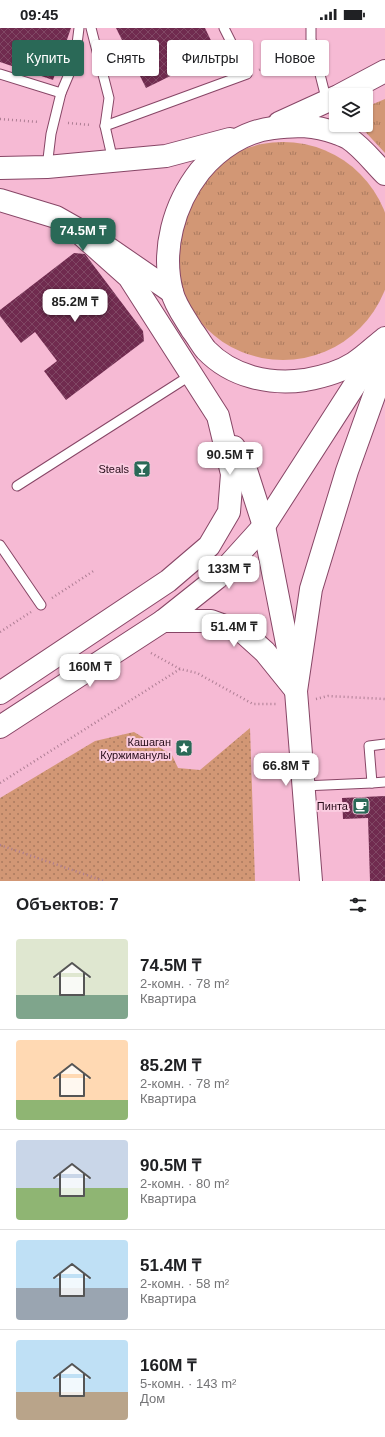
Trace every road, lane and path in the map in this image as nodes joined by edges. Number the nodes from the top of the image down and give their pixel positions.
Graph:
1 (79, 28) edge
2 (91, 28) edge
3 (224, 28) edge
4 (304, 28) edge
5 (311, 28) edge
6 (311, 39) joint
7 (230, 40) edge
8 (385, 71) edge
9 (0, 74) edge
10 (242, 76) edge
11 (325, 76) edge
12 (330, 88) edge
13 (353, 88) edge
14 (61, 93) junction
15 (329, 100) edge
16 (105, 126) junction
17 (261, 130) junction
18 (113, 161) junction
19 (47, 167) junction
20 (0, 168) edge
21 (385, 174) edge
22 (0, 200) edge
23 (74, 228) junction
24 (174, 298) junction
25 (385, 338) edge
26 (385, 365) edge
27 (191, 375) junction
28 (218, 416) junction
29 (17, 486) dead end
30 (264, 526) junction
31 (0, 545) edge
32 (41, 605) dead end
33 (163, 620) junction
34 (151, 652) dead end
35 (180, 669) junction
36 (0, 693) edge
37 (296, 697) junction
38 (385, 700) edge
39 (0, 727) edge
40 (385, 744) edge
41 (385, 782) edge
42 (0, 783) edge
43 (372, 783) junction
44 (303, 786) junction
45 (0, 845) edge
46 (104, 881) edge
47 (311, 881) edge

1 - 14 lane
2 - 16 lane
3 - 7 lane
4 - 6 lane
5 - 6 lane
8 - 13 main road
9 - 14 lane
10 - 16 lane
11 - 12 lane
14 - 19 lane
15 - 17 main road
16 - 18 lane
17 - 18 main road
17 - 21 main road
17 - 24 main road
18 - 19 main road
19 - 20 main road
22 - 23 main road
23 - 24 main road
23 - 27 main road
24 - 25 main road
24 - 28 main road
25 - 30 main road
26 - 37 main road
27 - 28 main road
27 - 29 lane
28 - 30 main road
28 - 36 main road
30 - 33 main road
30 - 37 main road
31 - 32 lane
33 - 37 main road
33 - 39 main road
34 - 35 path
35 - 37 path
35 - 42 path
37 - 38 path
37 - 44 main road
40 - 43 lane
41 - 43 lane
43 - 44 lane
44 - 47 main road
45 - 46 path

